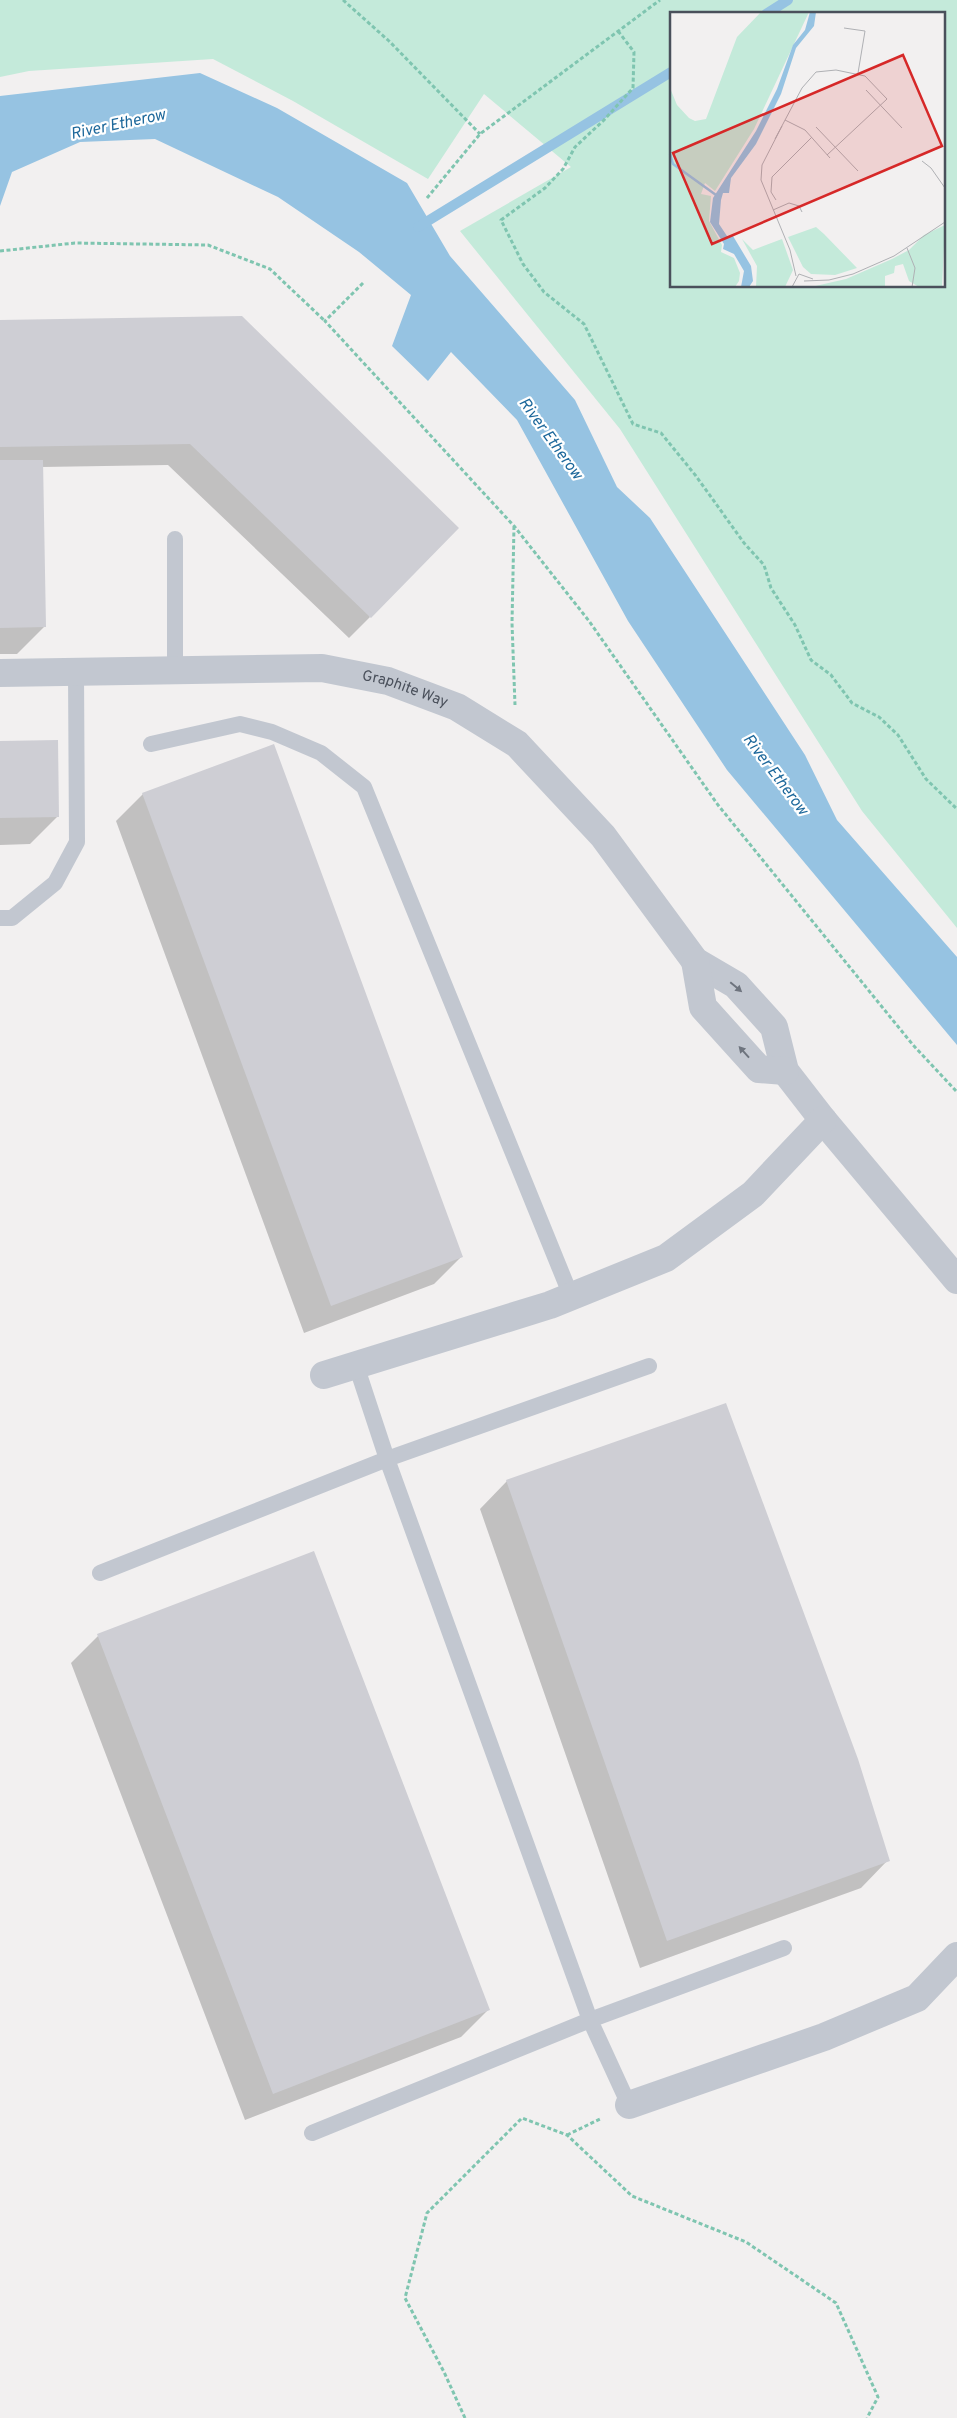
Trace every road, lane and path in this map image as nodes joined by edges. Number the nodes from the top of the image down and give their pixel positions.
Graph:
1 (343, 0) edge
2 (660, 0) edge
3 (618, 31) junction
4 (480, 134) junction
5 (427, 198) dead end
6 (0, 251) edge
7 (363, 283) dead end
8 (325, 321) junction
9 (514, 526) junction
10 (175, 539) dead end
11 (175, 671) junction
12 (0, 672) edge
13 (76, 673) junction
14 (151, 744) dead end
15 (516, 744) junction
16 (957, 809) edge
17 (0, 918) edge
18 (695, 961) junction
19 (785, 1071) junction
20 (957, 1092) edge
21 (823, 1120) junction
22 (957, 1280) edge
23 (571, 1296) junction
24 (356, 1366) junction
25 (649, 1366) dead end
26 (324, 1375) dead end
27 (387, 1459) junction
28 (100, 1573) dead end
29 (784, 1948) dead end
30 (957, 1956) edge
31 (590, 2020) junction
32 (629, 2105) junction
33 (312, 2133) dead end
34 (567, 2134) junction
35 (465, 2418) edge
36 (867, 2418) edge

1 - 4 path
2 - 3 path
3 - 4 path
3 - 16 path
4 - 5 path
6 - 8 path
7 - 8 path
8 - 9 path
9 - 15 path
9 - 20 path
10 - 11 lane
11 - 13 street, Graphite Way
11 - 15 street, Graphite Way
12 - 13 street, Graphite Way
13 - 17 lane
14 - 23 lane
15 - 18 street, Graphite Way
18 -> 19 street
19 -> 18 street
19 - 21 street
21 - 22 street
21 - 23 street
23 - 24 street
24 - 26 street
24 - 27 lane
25 - 27 lane
27 - 28 lane
27 - 31 lane
29 - 31 lane
30 - 32 street
31 - 32 lane
31 - 33 lane
32 - 34 path
34 - 35 path
34 - 36 path

